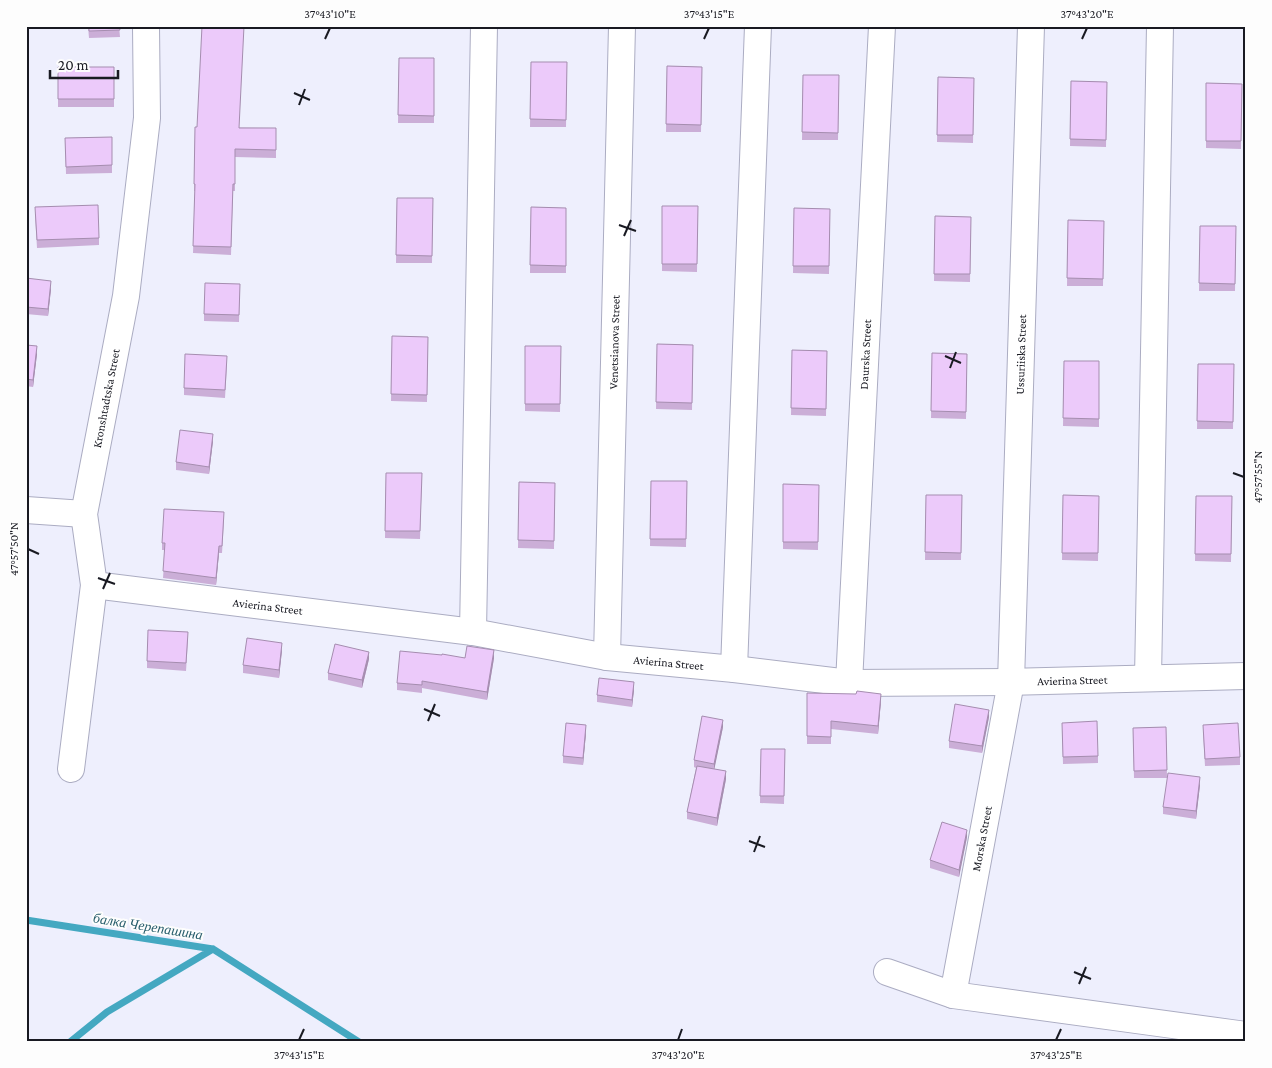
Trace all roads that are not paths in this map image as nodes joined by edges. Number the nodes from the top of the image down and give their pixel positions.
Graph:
1 (146, 26) edge
2 (484, 26) edge
3 (622, 26) edge
4 (758, 26) edge
5 (882, 26) edge
6 (1031, 26) edge
7 (1160, 26) edge
8 (26, 510) edge
9 (84, 514) junction
10 (94, 585) junction
11 (473, 632) junction
12 (607, 657) junction
13 (734, 669) junction
14 (1246, 676) edge
15 (1148, 678) junction
16 (1011, 682) junction
17 (850, 683) junction
18 (71, 769) dead end
19 (887, 972) dead end
20 (953, 995) junction
21 (1246, 1035) edge

1 - 9 street, Kronshtadtska Street
2 - 11 street
3 - 12 street, Venetsianova Street
4 - 13 street
5 - 17 street, Daurska Street
6 - 16 street, Ussuriiska Street
7 - 15 street
8 - 9 street
9 - 10 street, Kronshtadtska Street
10 - 11 street, Avierina Street
10 - 18 street, Kronshtadtska Street
11 - 12 street, Avierina Street
12 - 13 street, Avierina Street
13 - 17 street, Avierina Street
14 - 15 street, Avierina Street
15 - 16 street, Avierina Street
16 - 17 street, Avierina Street
16 - 20 street, Morska Street
19 - 20 street
20 - 21 street

